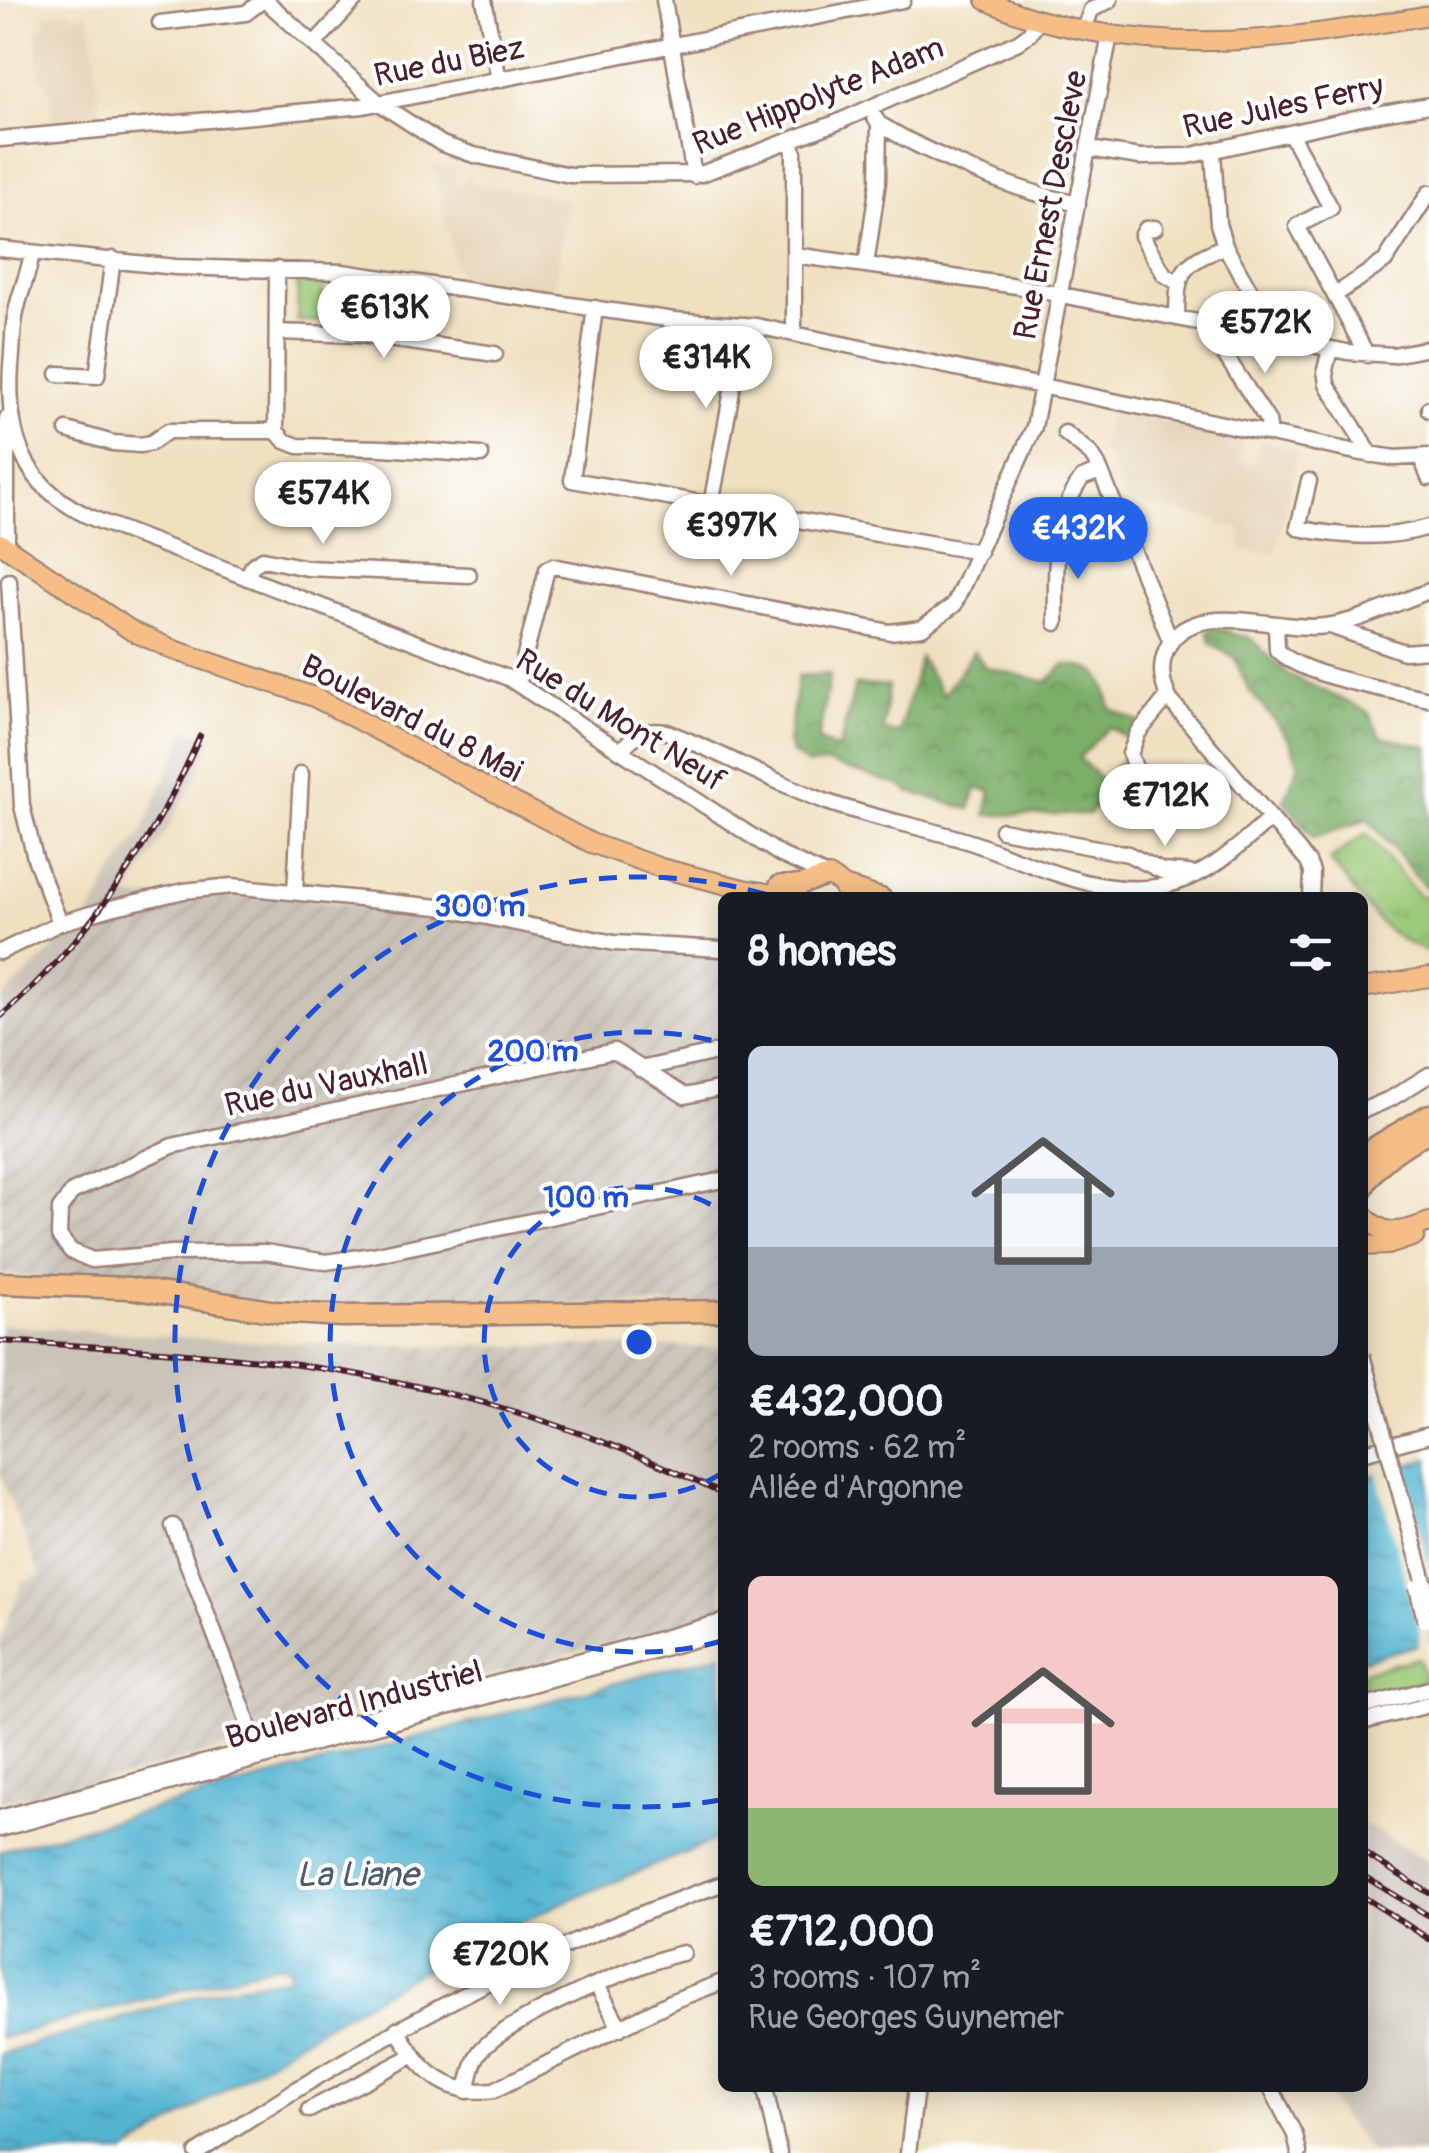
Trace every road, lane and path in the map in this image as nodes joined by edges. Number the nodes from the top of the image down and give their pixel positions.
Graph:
1 (264, 0) edge
2 (355, 0) edge
3 (484, 0) edge
4 (664, 0) edge
5 (903, 0) edge
6 (986, 0) edge
7 (1110, 0) edge
8 (1429, 15) edge
9 (1039, 20) junction
10 (160, 23) dead end
11 (1084, 30) junction
12 (1110, 35) junction
13 (314, 44) junction
14 (674, 46) junction
15 (498, 80) junction
16 (379, 103) junction
17 (1429, 105) edge
18 (871, 108) junction
19 (879, 124) junction
20 (1290, 133) junction
21 (0, 139) edge
22 (791, 140) junction
23 (1088, 149) junction
24 (1213, 152) junction
25 (694, 176) junction
26 (1429, 192) edge
27 (1078, 204) junction
28 (1155, 228) dead end
29 (1226, 246) junction
30 (0, 249) edge
31 (32, 253) junction
32 (794, 255) junction
33 (113, 259) junction
34 (866, 265) junction
35 (277, 269) junction
36 (1178, 282) junction
37 (1062, 294) junction
38 (1335, 295) junction
39 (595, 308) junction
40 (1177, 318) junction
41 (1208, 324) junction
42 (744, 325) junction
43 (277, 332) junction
44 (794, 332) junction
45 (1261, 335) junction
46 (1429, 348) edge
47 (1330, 349) junction
48 (495, 354) dead end
49 (1367, 355) junction
50 (58, 374) dead end
51 (1044, 385) junction
52 (9, 405) junction
53 (66, 430) dead end
54 (276, 431) junction
55 (1065, 433) dead end
56 (1270, 434) junction
57 (481, 455) dead end
58 (1371, 455) junction
59 (1425, 457) edge
60 (1100, 471) junction
61 (1429, 478) edge
62 (1309, 482) dead end
63 (711, 505) junction
64 (1429, 526) edge
65 (4, 545) edge
66 (979, 552) junction
67 (469, 575) dead end
68 (247, 578) junction
69 (9, 580) dead end
70 (1429, 590) edge
71 (1056, 623) dead end
72 (1276, 626) junction
73 (1329, 626) junction
74 (1171, 642) junction
75 (1429, 650) edge
76 (518, 684) junction
77 (1168, 696) junction
78 (1429, 698) edge
79 (622, 750) junction
80 (300, 774) dead end
81 (1154, 788) dead end
82 (1271, 818) junction
83 (1002, 830) dead end
84 (781, 854) junction
85 (1200, 873) junction
86 (699, 877) junction
87 (772, 884) junction
88 (808, 888) edge
89 (295, 892) junction
90 (845, 892) edge
91 (1310, 892) edge
92 (60, 923) junction
93 (718, 949) edge
94 (0, 952) edge
95 (1429, 978) edge
96 (1368, 986) edge
97 (718, 1052) edge
98 (640, 1068) junction
99 (1429, 1076) edge
100 (718, 1089) edge
101 (1368, 1109) edge
102 (1429, 1115) edge
103 (1429, 1131) edge
104 (1368, 1151) edge
105 (1368, 1179) edge
106 (718, 1181) edge
107 (1368, 1218) edge
108 (1429, 1222) edge
109 (1429, 1230) edge
110 (1368, 1246) edge
111 (0, 1283) edge
112 (0, 1296) edge
113 (718, 1311) edge
114 (718, 1324) edge
115 (1368, 1376) edge
116 (1368, 1411) edge
117 (1429, 1435) edge
118 (1368, 1451) edge
119 (173, 1526) dead end
120 (1429, 1599) edge
121 (718, 1623) edge
122 (1427, 1626) edge
123 (718, 1633) edge
124 (1429, 1690) edge
125 (1429, 1705) edge
126 (1368, 1706) edge
127 (1400, 1715) junction
128 (1429, 1716) edge
129 (1368, 1721) edge
130 (257, 1753) junction
131 (0, 1818) edge
132 (0, 1829) edge
133 (718, 1885) edge
134 (683, 1953) dead end
135 (718, 1984) edge
136 (597, 1985) junction
137 (620, 2028) junction
138 (397, 2029) junction
139 (412, 2056) junction
140 (467, 2091) junction
141 (765, 2092) edge
142 (916, 2092) edge
143 (1273, 2092) edge
144 (309, 2110) dead end
145 (197, 2153) edge
146 (779, 2153) edge
147 (908, 2153) edge
148 (1300, 2153) edge

1 - 10 street
1 - 13 street, Rue Hippolyte Adam
2 - 13 street
3 - 15 street
4 - 14 street
5 - 14 street, Rue du Biez
6 - 9 main road
7 - 11 street
8 - 12 main road
9 - 11 main road
9 - 18 street, Rue Hippolyte Adam
11 - 12 main road
12 - 23 street, Rue Ernest Descleve
13 - 16 street, Rue Hippolyte Adam
14 - 15 street, Rue du Biez
14 - 25 street
15 - 16 street, Rue du Biez
16 - 21 street, Rue du Biez
16 - 25 street, Rue Hippolyte Adam
17 - 20 street, Rue Jules Ferry
18 - 19 street
18 - 22 street, Rue Hippolyte Adam
19 - 27 street
19 - 34 street
20 - 24 street, Rue Jules Ferry
20 - 38 street
22 - 25 street, Rue Hippolyte Adam
22 - 32 street
23 - 24 street, Rue Jules Ferry
23 - 27 street, Rue Ernest Descleve
24 - 29 street
26 - 38 street
27 - 37 street, Rue Ernest Descleve
28 - 36 street
29 - 36 street
29 - 45 street
30 - 31 street
31 - 33 street
31 - 52 street, Rue du Mont Neuf
32 - 34 street
32 - 44 street
33 - 35 street
33 - 50 street
34 - 37 street
35 - 39 street
35 - 43 street
36 - 40 street
37 - 40 street
37 - 51 street, Rue Ernest Descleve
38 - 49 street
39 - 42 street
39 - 63 street
40 - 41 street
41 - 45 street
41 - 56 street
42 - 44 street
42 - 63 street
43 - 48 street
43 - 54 street
44 - 51 street
45 - 47 street
46 - 49 street
47 - 49 street
47 - 58 street
51 - 56 street
51 - 66 street, Rue Ernest Descleve
52 - 65 street
52 - 68 street, Rue du Mont Neuf
53 - 54 street
54 - 57 street
55 - 60 street
56 - 58 street
58 - 59 street
59 - 61 street
60 - 71 street
60 - 74 street
62 - 64 street
63 - 66 street
65 - 86 main road, Boulevard du 8 Mai
66 - 76 street, Rue Ernest Descleve
67 - 68 street
68 - 76 street, Rue du Mont Neuf
69 - 92 street
70 - 73 street
72 - 73 street
72 - 74 street
72 - 78 street
73 - 75 street
74 - 77 street
76 - 79 street, Rue du Mont Neuf
77 - 81 street
77 - 82 street
79 - 84 street, Rue du Mont Neuf
79 - 85 street
80 - 89 street
82 - 85 street
82 - 91 street
83 - 85 street
84 - 87 street
84 - 88 street, Rue du Mont Neuf
84 - 88 street, Rue du Mont Neuf
86 - 87 main road, Boulevard du 8 Mai
86 - 88 main road, Boulevard du 8 Mai
87 - 88 main road, Boulevard du 8 Mai
88 - 90 main road
89 - 92 street
89 - 93 street
92 - 94 street
95 - 96 main road
97 - 98 street
98 - 100 street, Rue du Vauxhall
98 - 106 street, Rue du Vauxhall
99 - 101 street
102 - 104 highway
103 - 105 highway
107 - 108 main road
109 - 110 main road
111 - 113 highway
112 - 114 highway
115 - 120 street, bridge
116 - 122 street, bridge
117 - 118 street
119 - 130 street
121 - 130 street, Boulevard Industriel
123 - 130 street, Boulevard Industriel
124 - 126 street
125 - 127 street
127 - 128 street
127 - 129 street
130 - 131 street, Boulevard Industriel
130 - 132 street, Boulevard Industriel
133 - 138 street
134 - 136 street
135 - 137 street
136 - 137 street
136 - 140 street
137 - 140 street
138 - 139 street
138 - 145 street
139 - 140 street
139 - 144 street
141 - 146 street
142 - 147 street
143 - 148 street

